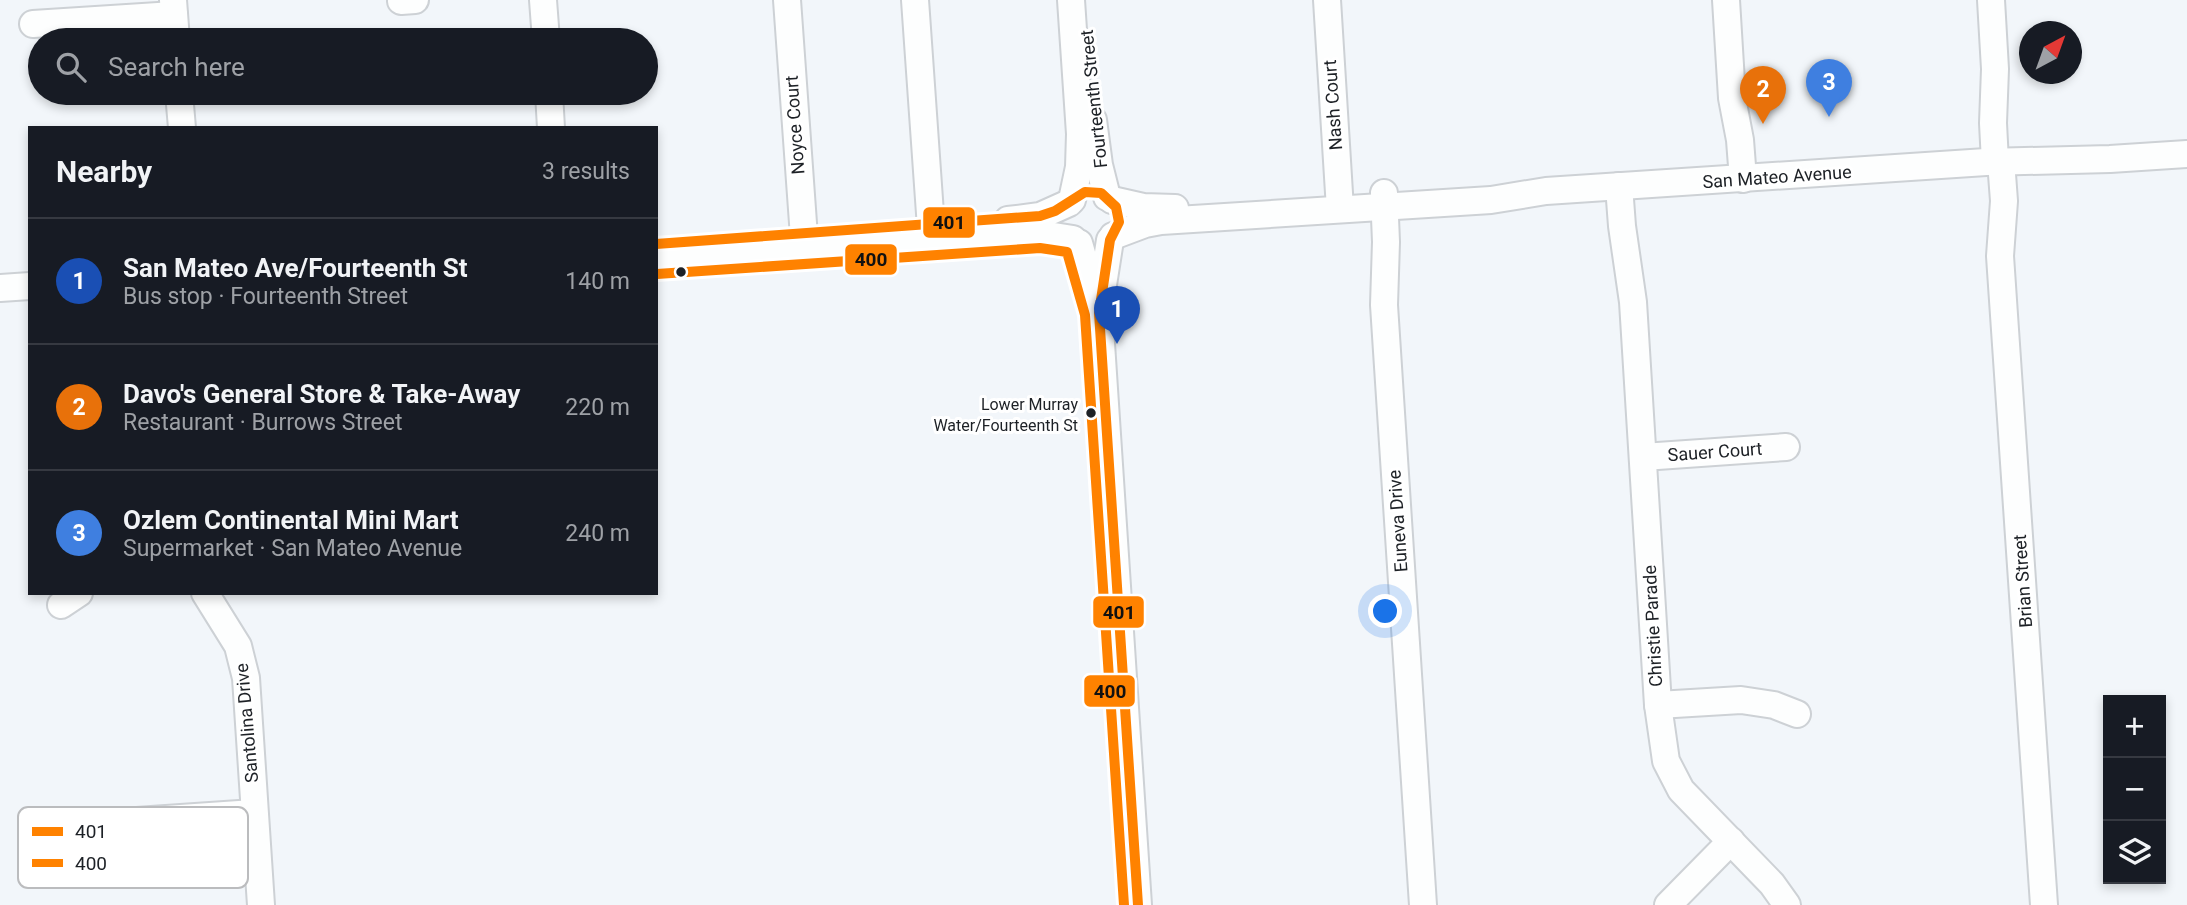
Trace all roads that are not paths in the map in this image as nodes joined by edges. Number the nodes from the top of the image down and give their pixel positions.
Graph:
1 (415, 0) edge
2 (543, 0) edge
3 (787, 0) edge
4 (915, 0) edge
5 (1071, 0) edge
6 (1085, 0) edge
7 (1327, 0) edge
8 (1726, 0) edge
9 (1991, 0) edge
10 (401, 1) edge
11 (174, 18) edge
12 (33, 24) dead end
13 (545, 28) edge
14 (180, 105) edge
15 (550, 105) edge
16 (182, 126) edge
17 (551, 126) edge
18 (2187, 137) edge
19 (2187, 154) edge
20 (1997, 161) junction
21 (1737, 180) junction
22 (1625, 186) junction
23 (1109, 198) junction
24 (1377, 200) junction
25 (1071, 201) junction
26 (1339, 203) junction
27 (932, 234) junction
28 (1112, 238) junction
29 (1076, 241) junction
30 (804, 242) junction
31 (658, 244) edge
32 (658, 260) edge
33 (28, 286) edge
34 (0, 288) edge
35 (28, 302) edge
36 (0, 304) edge
37 (1099, 313) junction
38 (1786, 447) dead end
39 (1643, 457) junction
40 (206, 595) edge
41 (1658, 705) junction
42 (1797, 715) dead end
43 (248, 813) edge
44 (254, 813) junction
45 (1731, 841) junction
46 (261, 905) edge
47 (1138, 905) edge
48 (1423, 905) edge
49 (1668, 905) edge
50 (1787, 905) edge
51 (2044, 905) edge

1 - 10 street
2 - 13 street
3 - 30 street, Noyce Court
4 - 27 street
5 - 25 street, Fourteenth Street
6 - 23 street, Fourteenth Street
7 - 26 street, Nash Court
8 - 21 street
9 - 20 street, Brian Street
11 - 12 street
14 - 16 street
15 - 17 street
18 - 20 street, San Mateo Avenue
19 - 20 street, San Mateo Avenue
20 - 21 street, San Mateo Avenue
20 - 51 street, Brian Street
21 - 22 street, San Mateo Avenue
22 - 24 street, San Mateo Avenue
22 - 39 street, Christie Parade
23 - 25 street
23 - 26 street, San Mateo Avenue
23 - 28 street
24 - 26 street, San Mateo Avenue
24 - 48 street, Euneva Drive
25 - 27 street
25 - 29 street
26 - 28 street, San Mateo Avenue
27 - 29 street
27 - 30 street
28 - 29 street
28 - 37 street
29 - 37 street
30 - 31 street
30 - 32 street
33 - 34 street
35 - 36 street
37 - 47 street
38 - 39 street, Sauer Court
39 - 41 street, Christie Parade
40 - 44 street, Santolina Drive
41 - 42 street
41 - 45 street, Christie Parade
43 - 44 street
44 - 46 street, Santolina Drive
45 - 49 street
45 - 50 street, Christie Parade

